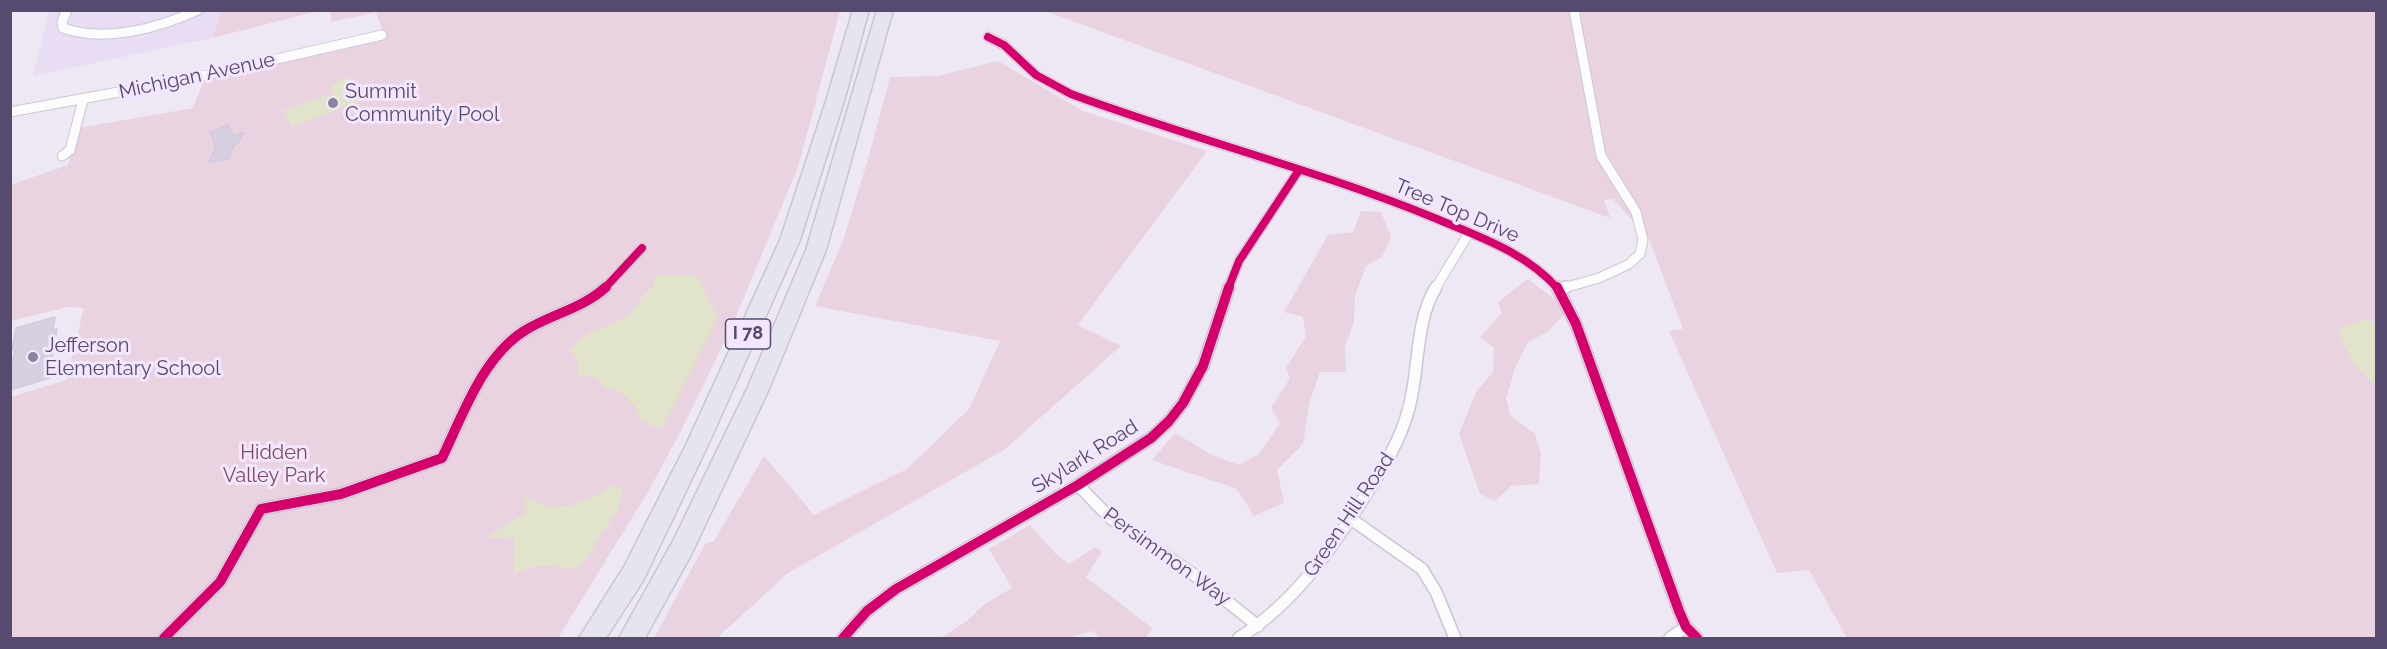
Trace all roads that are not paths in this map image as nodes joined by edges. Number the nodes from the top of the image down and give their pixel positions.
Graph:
1 (67, 10) edge
2 (198, 10) edge
3 (861, 10) edge
4 (885, 10) edge
5 (1574, 10) edge
6 (382, 35) dead end
7 (988, 37) dead end
8 (83, 100) junction
9 (10, 112) edge
10 (62, 156) dead end
11 (1299, 170) junction
12 (1469, 232) junction
13 (642, 248) dead end
14 (1558, 289) junction
15 (1078, 485) junction
16 (1351, 519) junction
17 (1258, 626) junction
18 (1686, 627) junction
19 (164, 639) edge
20 (592, 639) edge
21 (632, 639) edge
22 (843, 639) edge
23 (1239, 639) edge
24 (1455, 639) edge
25 (1670, 639) edge
26 (1697, 639) edge

1 - 2 street
3 - 20 highway, I 78
4 - 21 highway, I 78
5 - 14 street
6 - 8 street, Michigan Avenue
7 - 11 street, Tree Top Drive
8 - 9 street, Michigan Avenue
8 - 10 street
11 - 12 street, Tree Top Drive
11 - 15 street, Skylark Road
12 - 14 street, Tree Top Drive
12 - 16 street, Green Hill Road
13 - 19 street
14 - 18 street, Tree Top Drive
15 - 17 street, Persimmon Way
15 - 22 street, Skylark Road
16 - 17 street, Green Hill Road
16 - 24 street
17 - 23 street, Green Hill Road
18 - 25 street
18 - 26 street, Tree Top Drive

